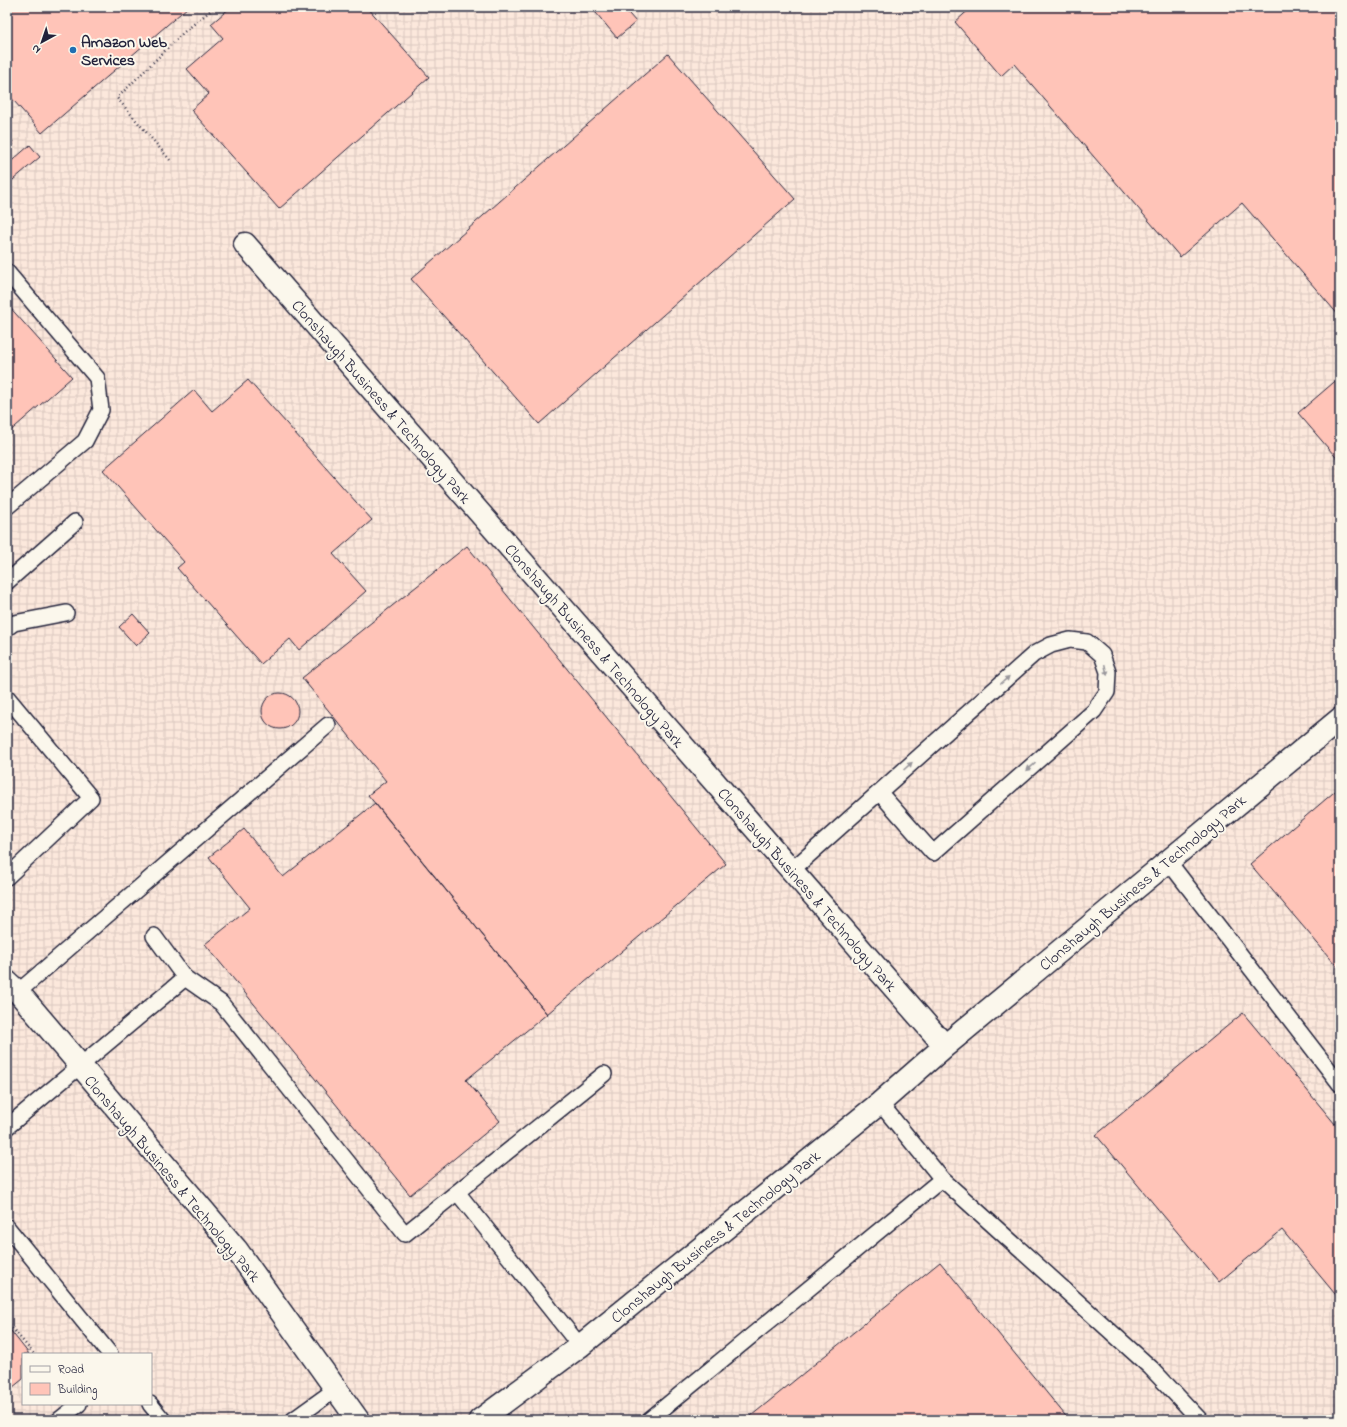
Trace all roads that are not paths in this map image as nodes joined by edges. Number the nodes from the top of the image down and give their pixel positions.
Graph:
1 (245, 244) dead end
2 (7, 272) edge
3 (7, 507) edge
4 (75, 522) dead end
5 (7, 582) edge
6 (66, 613) dead end
7 (7, 628) edge
8 (7, 697) edge
9 (1340, 719) edge
10 (328, 725) dead end
11 (879, 792) junction
12 (1168, 861) junction
13 (792, 870) junction
14 (7, 877) edge
15 (154, 936) dead end
16 (185, 978) junction
17 (12, 987) edge
18 (945, 1046) junction
19 (80, 1066) junction
20 (604, 1074) dead end
21 (1340, 1084) edge
22 (880, 1103) junction
23 (7, 1127) edge
24 (942, 1179) junction
25 (457, 1192) junction
26 (7, 1227) edge
27 (580, 1346) junction
28 (109, 1353) edge
29 (336, 1389) junction
30 (78, 1405) edge
31 (151, 1405) edge
32 (59, 1420) edge
33 (163, 1420) edge
34 (293, 1420) edge
35 (358, 1420) edge
36 (480, 1420) edge
37 (650, 1420) edge
38 (1200, 1420) edge

1 - 13 street, Clonshaugh Business & Technology Park
2 - 3 lane
4 - 5 lane
6 - 7 lane
8 - 14 lane
9 - 12 street, Clonshaugh Business & Technology Park
10 - 17 lane
11 -> 11 lane
11 - 13 lane
12 - 18 street, Clonshaugh Business & Technology Park
12 - 21 lane
13 - 18 street, Clonshaugh Business & Technology Park
15 - 16 lane
16 - 19 lane
16 - 25 lane
17 - 19 street, Clonshaugh Business & Technology Park
18 - 22 street, Clonshaugh Business & Technology Park
19 - 23 lane
19 - 29 street, Clonshaugh Business & Technology Park
20 - 25 lane
22 - 24 lane
22 - 27 street, Clonshaugh Business & Technology Park
24 - 37 lane
24 - 38 lane
25 - 27 lane
26 - 28 lane
27 - 36 street, Clonshaugh Business & Technology Park
29 - 34 lane
29 - 35 street, Clonshaugh Business & Technology Park
30 - 32 lane
31 - 33 lane

